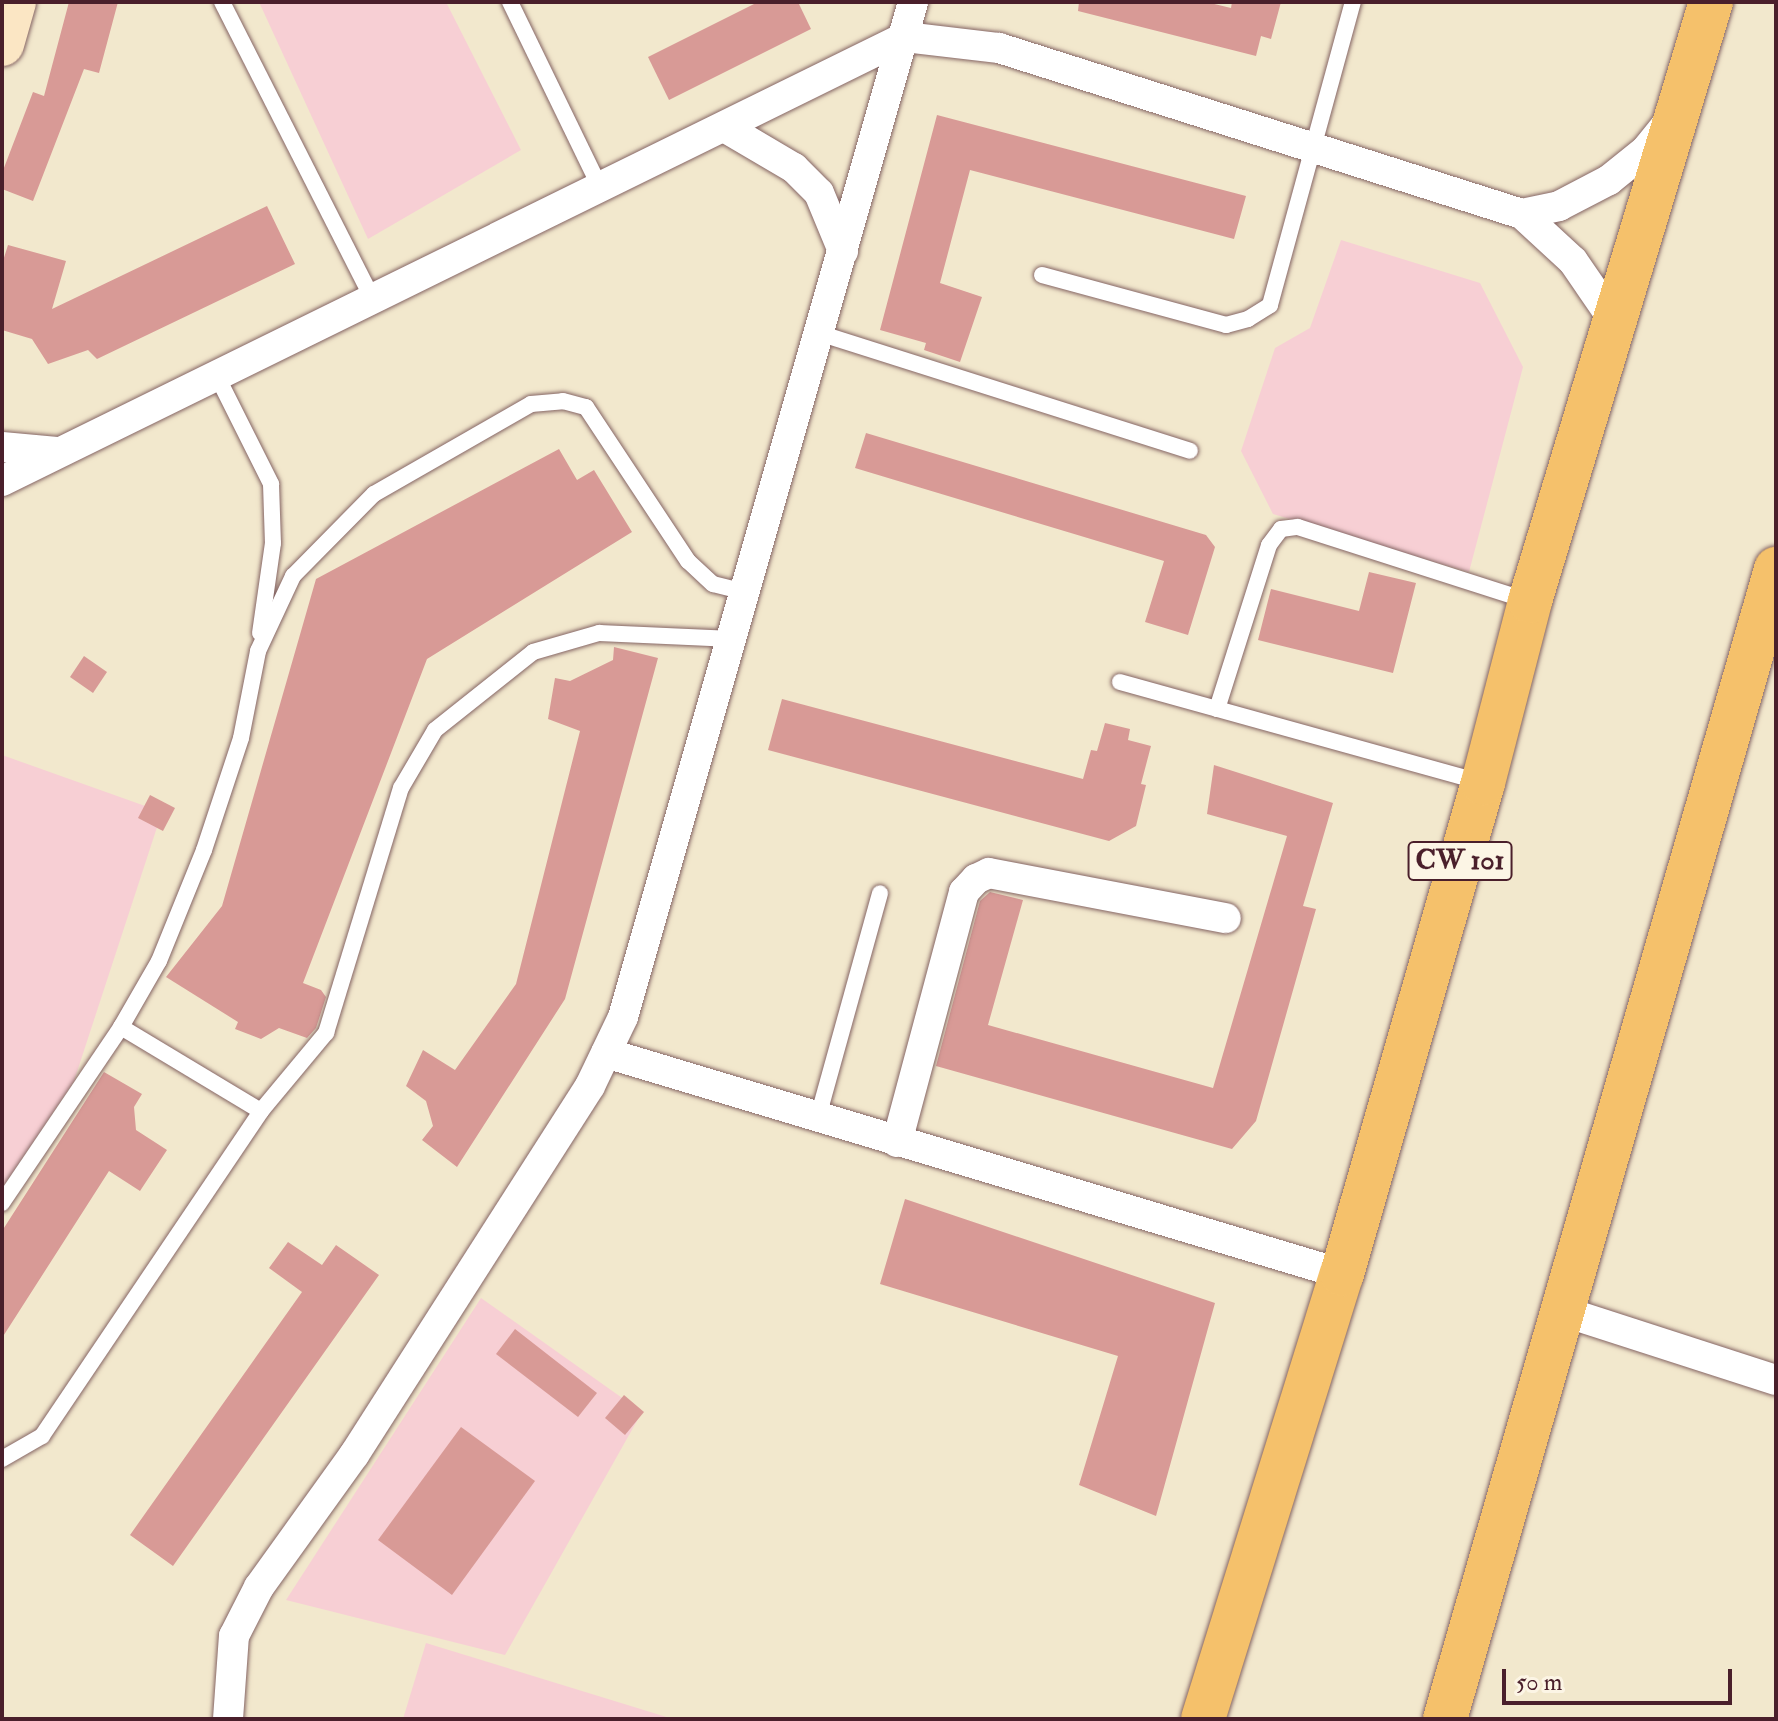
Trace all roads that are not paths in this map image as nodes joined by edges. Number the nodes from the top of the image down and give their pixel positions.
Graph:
1 (14, 2) edge
2 (222, 2) edge
3 (510, 2) edge
4 (913, 2) edge
5 (1353, 2) edge
6 (1711, 2) edge
7 (905, 37) junction
8 (2, 44) edge
9 (1680, 109) junction
10 (726, 128) junction
11 (1311, 148) junction
12 (600, 187) junction
13 (1522, 214) junction
14 (843, 251) junction
15 (1042, 275) dead end
16 (373, 299) junction
17 (1615, 322) junction
18 (819, 333) junction
19 (217, 376) junction
20 (2, 447) edge
21 (1190, 451) dead end
22 (63, 452) junction
23 (2, 481) edge
24 (1776, 569) edge
25 (746, 592) junction
26 (1530, 601) junction
27 (733, 639) junction
28 (258, 651) junction
29 (1120, 682) dead end
30 (1217, 709) junction
31 (1483, 783) junction
32 (880, 893) dead end
33 (1226, 918) dead end
34 (121, 1027) junction
35 (606, 1053) junction
36 (261, 1111) junction
37 (818, 1117) junction
38 (897, 1142) junction
39 (2, 1203) edge
40 (1342, 1274) junction
41 (1562, 1311) junction
42 (1776, 1380) edge
43 (2, 1459) edge
44 (228, 1719) edge
45 (1203, 1719) edge
46 (1445, 1719) edge

1 - 8 street
2 - 16 lane
3 - 12 lane
4 - 7 street
5 - 11 lane
6 - 9 main road, CW 101
7 - 10 street
7 - 11 street
7 - 14 street
9 - 13 street
9 - 17 main road, CW 101
10 - 12 street
10 - 14 street
11 - 13 street
11 - 15 lane
12 - 16 street
13 - 17 street
14 - 18 street
16 - 19 street
17 - 26 main road, CW 101
18 - 21 lane
18 - 25 street
19 - 22 street
19 - 28 lane
20 - 22 street
22 - 23 street
24 - 41 main road
25 - 27 street
25 - 28 lane
26 - 30 lane
26 - 31 main road, CW 101
27 - 35 street
27 - 36 lane
28 - 34 lane
29 - 30 lane
30 - 31 lane
31 - 40 main road, CW 101
32 - 37 lane
33 - 38 street
34 - 36 lane
34 - 39 lane
35 - 37 street
35 - 44 street
36 - 43 lane
37 - 38 street
38 - 40 street
40 - 45 main road, CW 101
41 - 42 street
41 - 46 main road

